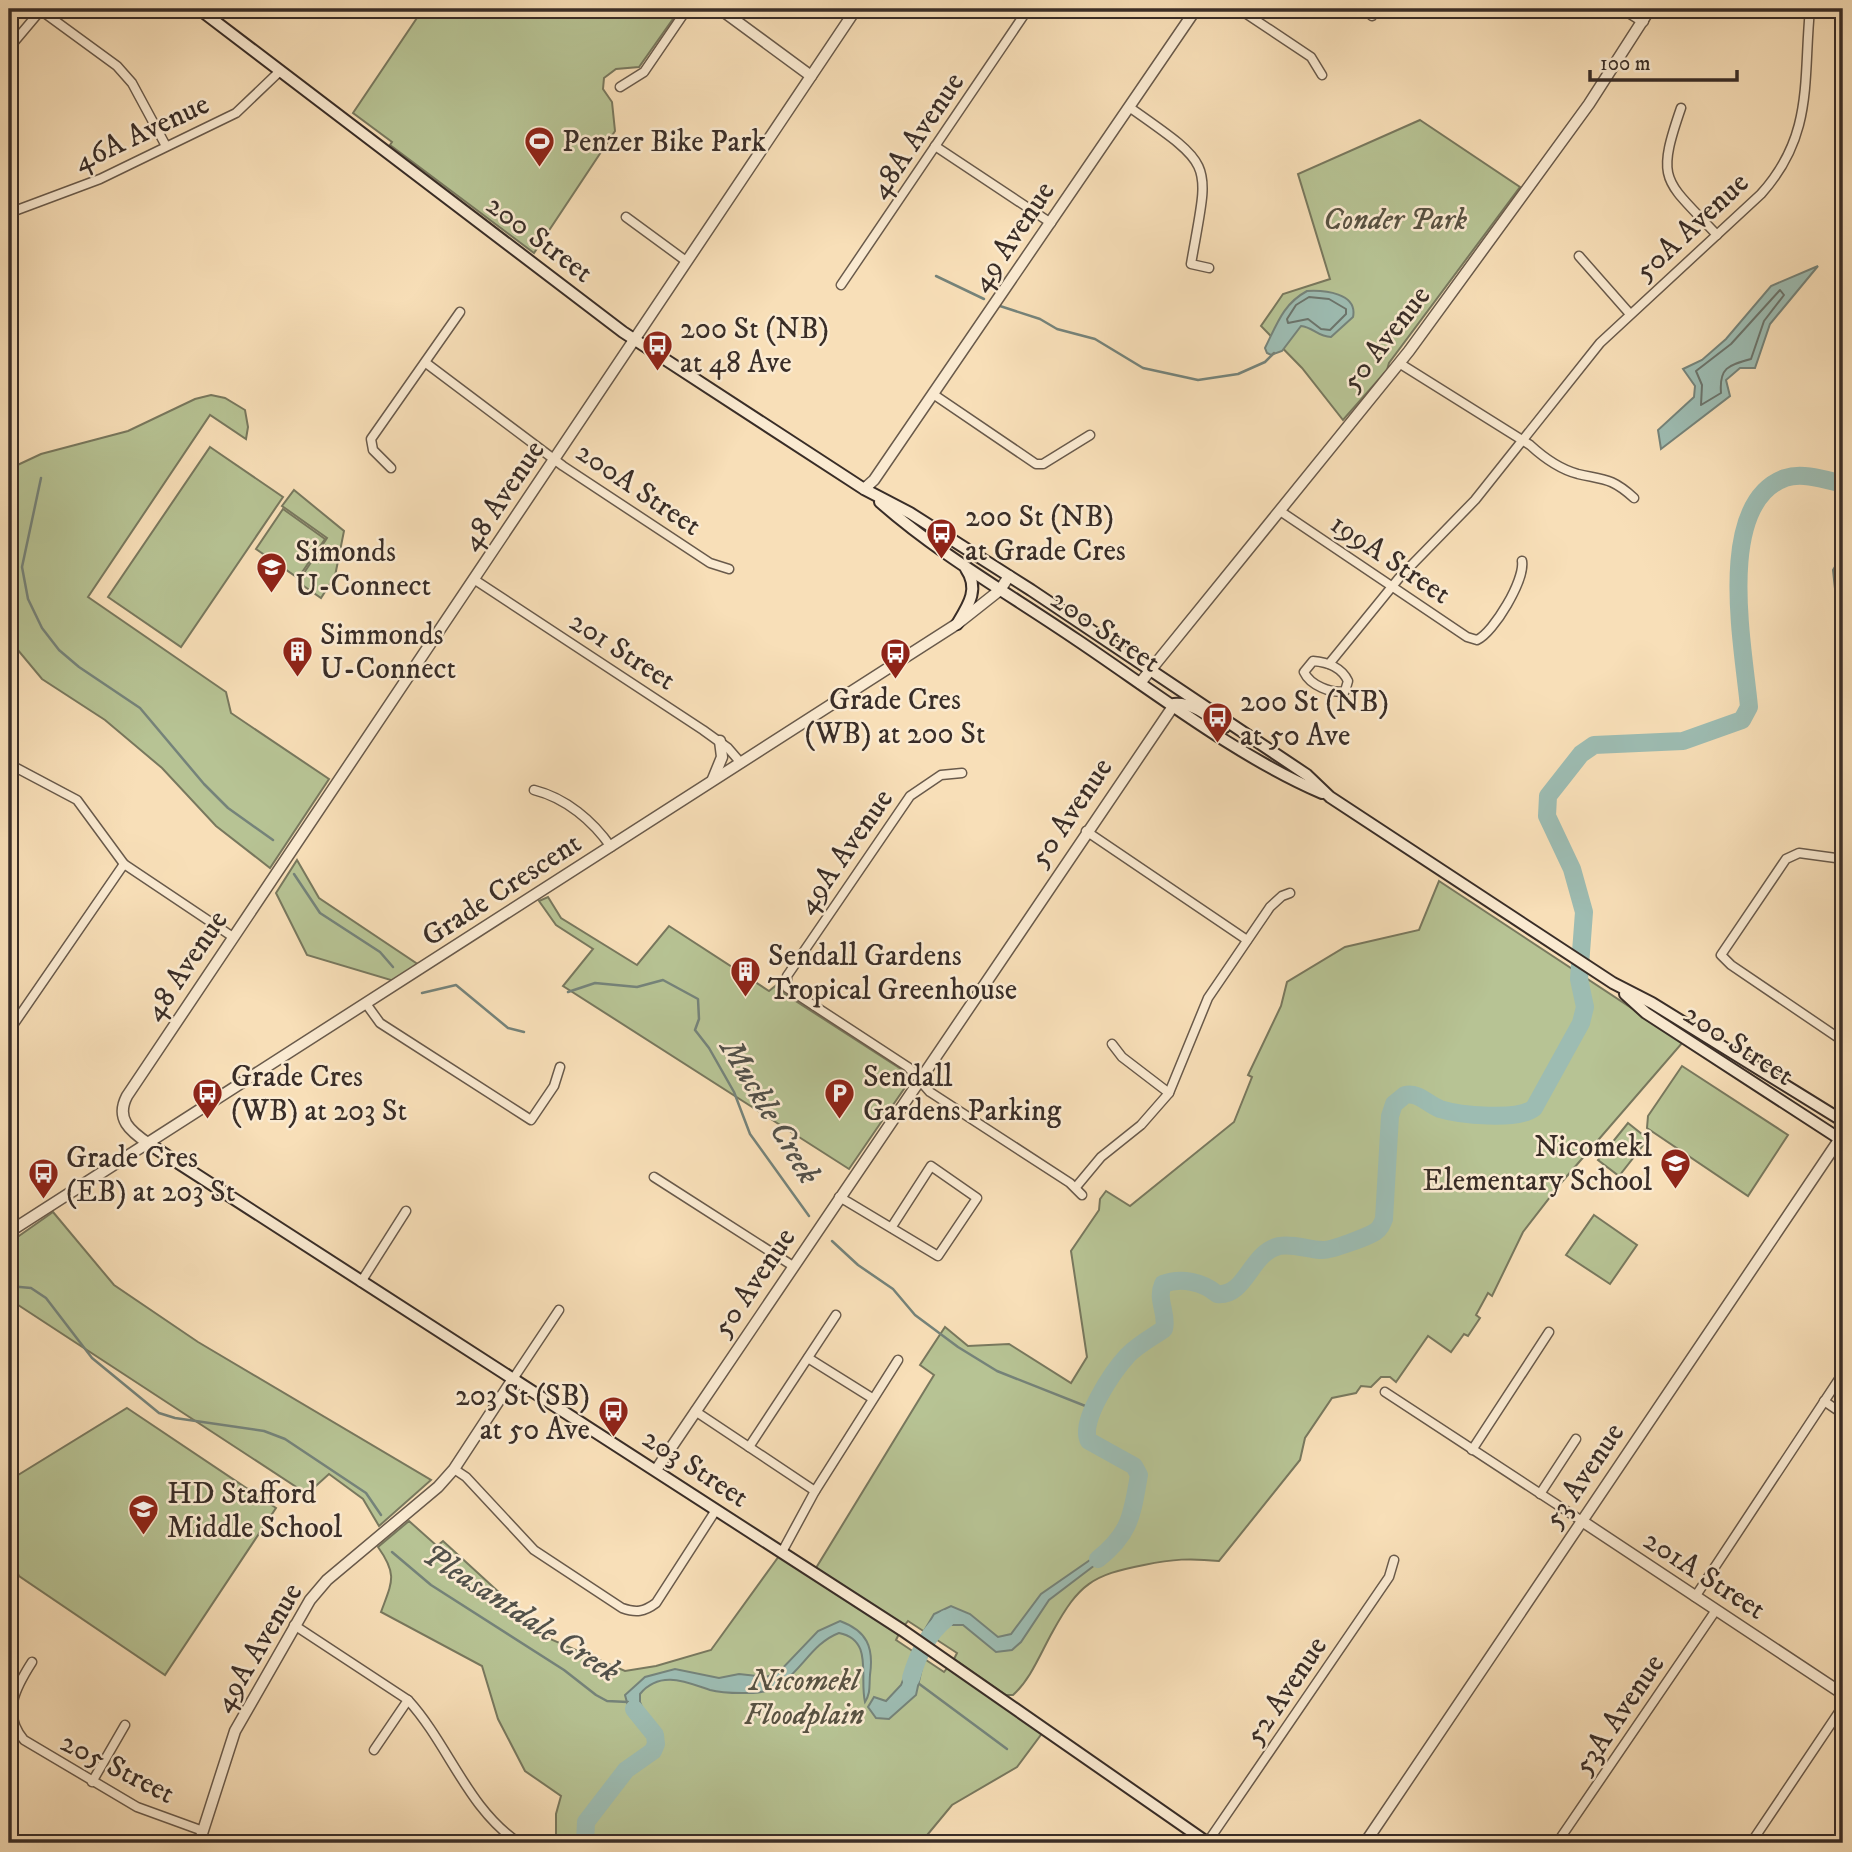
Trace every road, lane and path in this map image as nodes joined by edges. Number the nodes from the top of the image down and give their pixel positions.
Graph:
1 (199, 9) edge
2 (687, 9) edge
3 (720, 9) edge
4 (856, 9) edge
5 (1028, 9) edge
6 (1196, 9) edge
7 (1239, 9) edge
8 (1624, 9) edge
9 (1650, 9) edge
10 (1778, 9) edge
11 (40, 10) edge
12 (1810, 11) edge
13 (1843, 15) edge
14 (1643, 20) junction
15 (9, 48) edge
16 (279, 71) junction
17 (1322, 75) dead end
18 (811, 76) junction
19 (620, 87) dead end
20 (1129, 107) junction
21 (1681, 108) dead end
22 (166, 146) junction
23 (935, 146) junction
24 (9, 213) edge
25 (626, 217) dead end
26 (1051, 223) junction
27 (1717, 235) junction
28 (1579, 256) dead end
29 (686, 261) junction
30 (1209, 268) dead end
31 (841, 285) dead end
32 (460, 312) dead end
33 (1630, 314) junction
34 (635, 339) junction
35 (426, 363) junction
36 (1399, 363) junction
37 (933, 394) junction
38 (1090, 435) dead end
39 (1522, 440) junction
40 (555, 459) junction
41 (391, 468) dead end
42 (864, 489) junction
43 (1634, 498) dead end
44 (1280, 511) junction
45 (1522, 561) dead end
46 (965, 566) junction
47 (729, 569) dead end
48 (1009, 576) junction
49 (475, 580) junction
50 (1392, 586) junction
51 (1000, 590) junction
52 (957, 624) junction
53 (1329, 664) junction
54 (1151, 669) junction
55 (1140, 683) junction
56 (1174, 705) junction
57 (1250, 736) junction
58 (720, 741) junction
59 (741, 763) junction
60 (9, 764) edge
61 (962, 773) dead end
62 (711, 783) junction
63 (534, 790) dead end
64 (1331, 797) junction
65 (1086, 831) junction
66 (611, 847) junction
67 (1843, 859) edge
68 (124, 864) junction
69 (1290, 893) dead end
70 (233, 937) junction
71 (1247, 940) junction
72 (1613, 983) junction
73 (367, 1005) junction
74 (9, 1031) edge
75 (1843, 1041) edge
76 (1112, 1044) dead end
77 (560, 1067) dead end
78 (919, 1079) junction
79 (1169, 1093) junction
80 (1843, 1121) edge
81 (1842, 1138) edge
82 (149, 1144) junction
83 (654, 1177) dead end
84 (1076, 1187) junction
85 (1082, 1195) dead end
86 (839, 1197) junction
87 (406, 1211) dead end
88 (891, 1228) junction
89 (9, 1232) edge
90 (793, 1266) junction
91 (361, 1282) junction
92 (559, 1310) dead end
93 (836, 1315) dead end
94 (1549, 1332) dead end
95 (808, 1357) junction
96 (898, 1360) dead end
97 (1843, 1373) edge
98 (513, 1379) junction
99 (1385, 1392) dead end
100 (872, 1398) junction
101 (1825, 1401) junction
102 (695, 1411) junction
103 (1843, 1414) edge
104 (1576, 1439) dead end
105 (749, 1447) junction
106 (1472, 1450) junction
107 (454, 1469) junction
108 (656, 1470) junction
109 (816, 1491) junction
110 (1540, 1494) junction
111 (716, 1510) junction
112 (1582, 1521) junction
113 (782, 1552) junction
114 (1394, 1560) dead end
115 (1695, 1597) junction
116 (1716, 1610) junction
117 (294, 1625) junction
118 (32, 1662) dead end
119 (1843, 1694) edge
120 (408, 1700) junction
121 (1843, 1706) edge
122 (125, 1725) dead end
123 (374, 1750) dead end
124 (92, 1782) junction
125 (203, 1831) junction
126 (199, 1843) edge
127 (519, 1843) edge
128 (1208, 1843) edge
129 (1365, 1843) edge
130 (1557, 1843) edge
131 (1751, 1843) edge

1 - 16 main road, 200 Street
2 - 19 street
3 - 18 street
4 - 18 street, 48 Avenue
5 - 23 street, 48A Avenue
6 - 20 street, 49 Avenue
7 - 17 street
8 - 14 street
9 - 14 street, 50 Avenue
10 - 12 street
11 - 15 street
11 - 22 street
12 - 13 street
12 - 27 street, 50A Avenue
14 - 36 street, 50 Avenue
16 - 22 street, 46A Avenue
16 - 34 main road, 200 Street
18 - 29 street, 48 Avenue
20 - 26 street, 49 Avenue
20 - 30 street
21 - 27 street
22 - 24 street, 46A Avenue
23 - 26 street
23 - 31 street, 48A Avenue
25 - 29 street
26 - 37 street, 49 Avenue
27 - 33 street, 50A Avenue
28 - 33 street
29 - 34 street, 48 Avenue
32 - 35 street
33 - 39 street, 50A Avenue
34 - 40 street, 48 Avenue
34 - 42 main road, 200 Street
35 - 40 street, 200A Street
35 - 41 street
36 - 39 street
36 - 44 street, 50 Avenue
37 - 38 street
37 - 42 street, 49 Avenue
39 - 43 street
39 - 50 street, 50A Avenue
40 - 47 street, 200A Street
40 - 49 street, 48 Avenue
42 - 46 main road, 200 Street
42 - 48 main road, 200 Street
44 - 50 street, 199A Street
44 - 54 street, 50 Avenue
45 - 50 street, 199A Street
46 - 51 main road, 200 Street
46 - 52 main road
48 - 51 street, Grade Crescent
48 - 54 main road, 200 Street
49 - 58 street, 201 Street
49 - 70 street, 48 Avenue
50 - 53 street, 50A Avenue
51 - 52 street, Grade Crescent
51 - 55 main road, 200 Street
52 - 59 street, Grade Crescent
53 - 53 street, 50A Avenue
54 - 55 street, 50 Avenue
54 - 57 main road, 200 Street
55 - 56 main road, 200 Street
56 - 57 main road
56 - 64 main road, 200 Street
56 - 65 street, 50 Avenue
57 - 64 main road, 200 Street
58 - 59 street, 201 Street
58 - 62 street
59 - 62 street, Grade Crescent
60 - 68 street
61 - 78 street, 49A Avenue
62 - 66 street, Grade Crescent
63 - 66 street
64 - 72 main road, 200 Street
65 - 71 street
65 - 78 street, 50 Avenue
66 - 73 street, Grade Crescent
67 - 75 street
68 - 70 street
68 - 74 street
69 - 71 street
70 - 82 street, 48 Avenue
71 - 79 street
72 - 80 main road, 200 Street
72 - 81 main road, 200 Street
73 - 77 street
73 - 82 street, Grade Crescent
76 - 79 street
78 - 84 street
78 - 86 street, 50 Avenue
79 - 84 street
81 - 112 street, 53 Avenue
82 - 89 street, Grade Crescent
82 - 91 main road, 203 Street
83 - 90 street
84 - 85 street
86 - 88 street
86 - 90 street, 50 Avenue
87 - 91 street
88 - 88 street
90 - 102 street, 50 Avenue
91 - 98 main road, 203 Street
92 - 98 street, 49A Avenue
93 - 95 street
94 - 106 street
95 - 100 street
95 - 105 street
96 - 100 street
97 - 101 street
98 - 107 street, 49A Avenue
98 - 108 main road, 203 Street
99 - 106 street, 201A Street
100 - 109 street
101 - 103 street
101 - 115 street
102 - 105 street
102 - 108 street, 50 Avenue
104 - 110 street
105 - 109 street
106 - 110 street, 201A Street
107 - 111 street
107 - 117 street, 49A Avenue
108 - 111 main road, 203 Street
109 - 113 street
110 - 112 street, 201A Street
111 - 113 main road, 203 Street
112 - 115 street, 201A Street
112 - 129 street, 53 Avenue
113 - 128 main road, 203 Street
114 - 128 street, 52 Avenue
115 - 116 street, 201A Street
116 - 119 street, 201A Street
116 - 130 street, 53A Avenue
117 - 120 street
117 - 125 street, 49A Avenue
118 - 124 street, 205 Street
120 - 123 street
120 - 127 street
121 - 131 street
122 - 124 street
124 - 125 street, 205 Street
125 - 126 street, 49A Avenue

